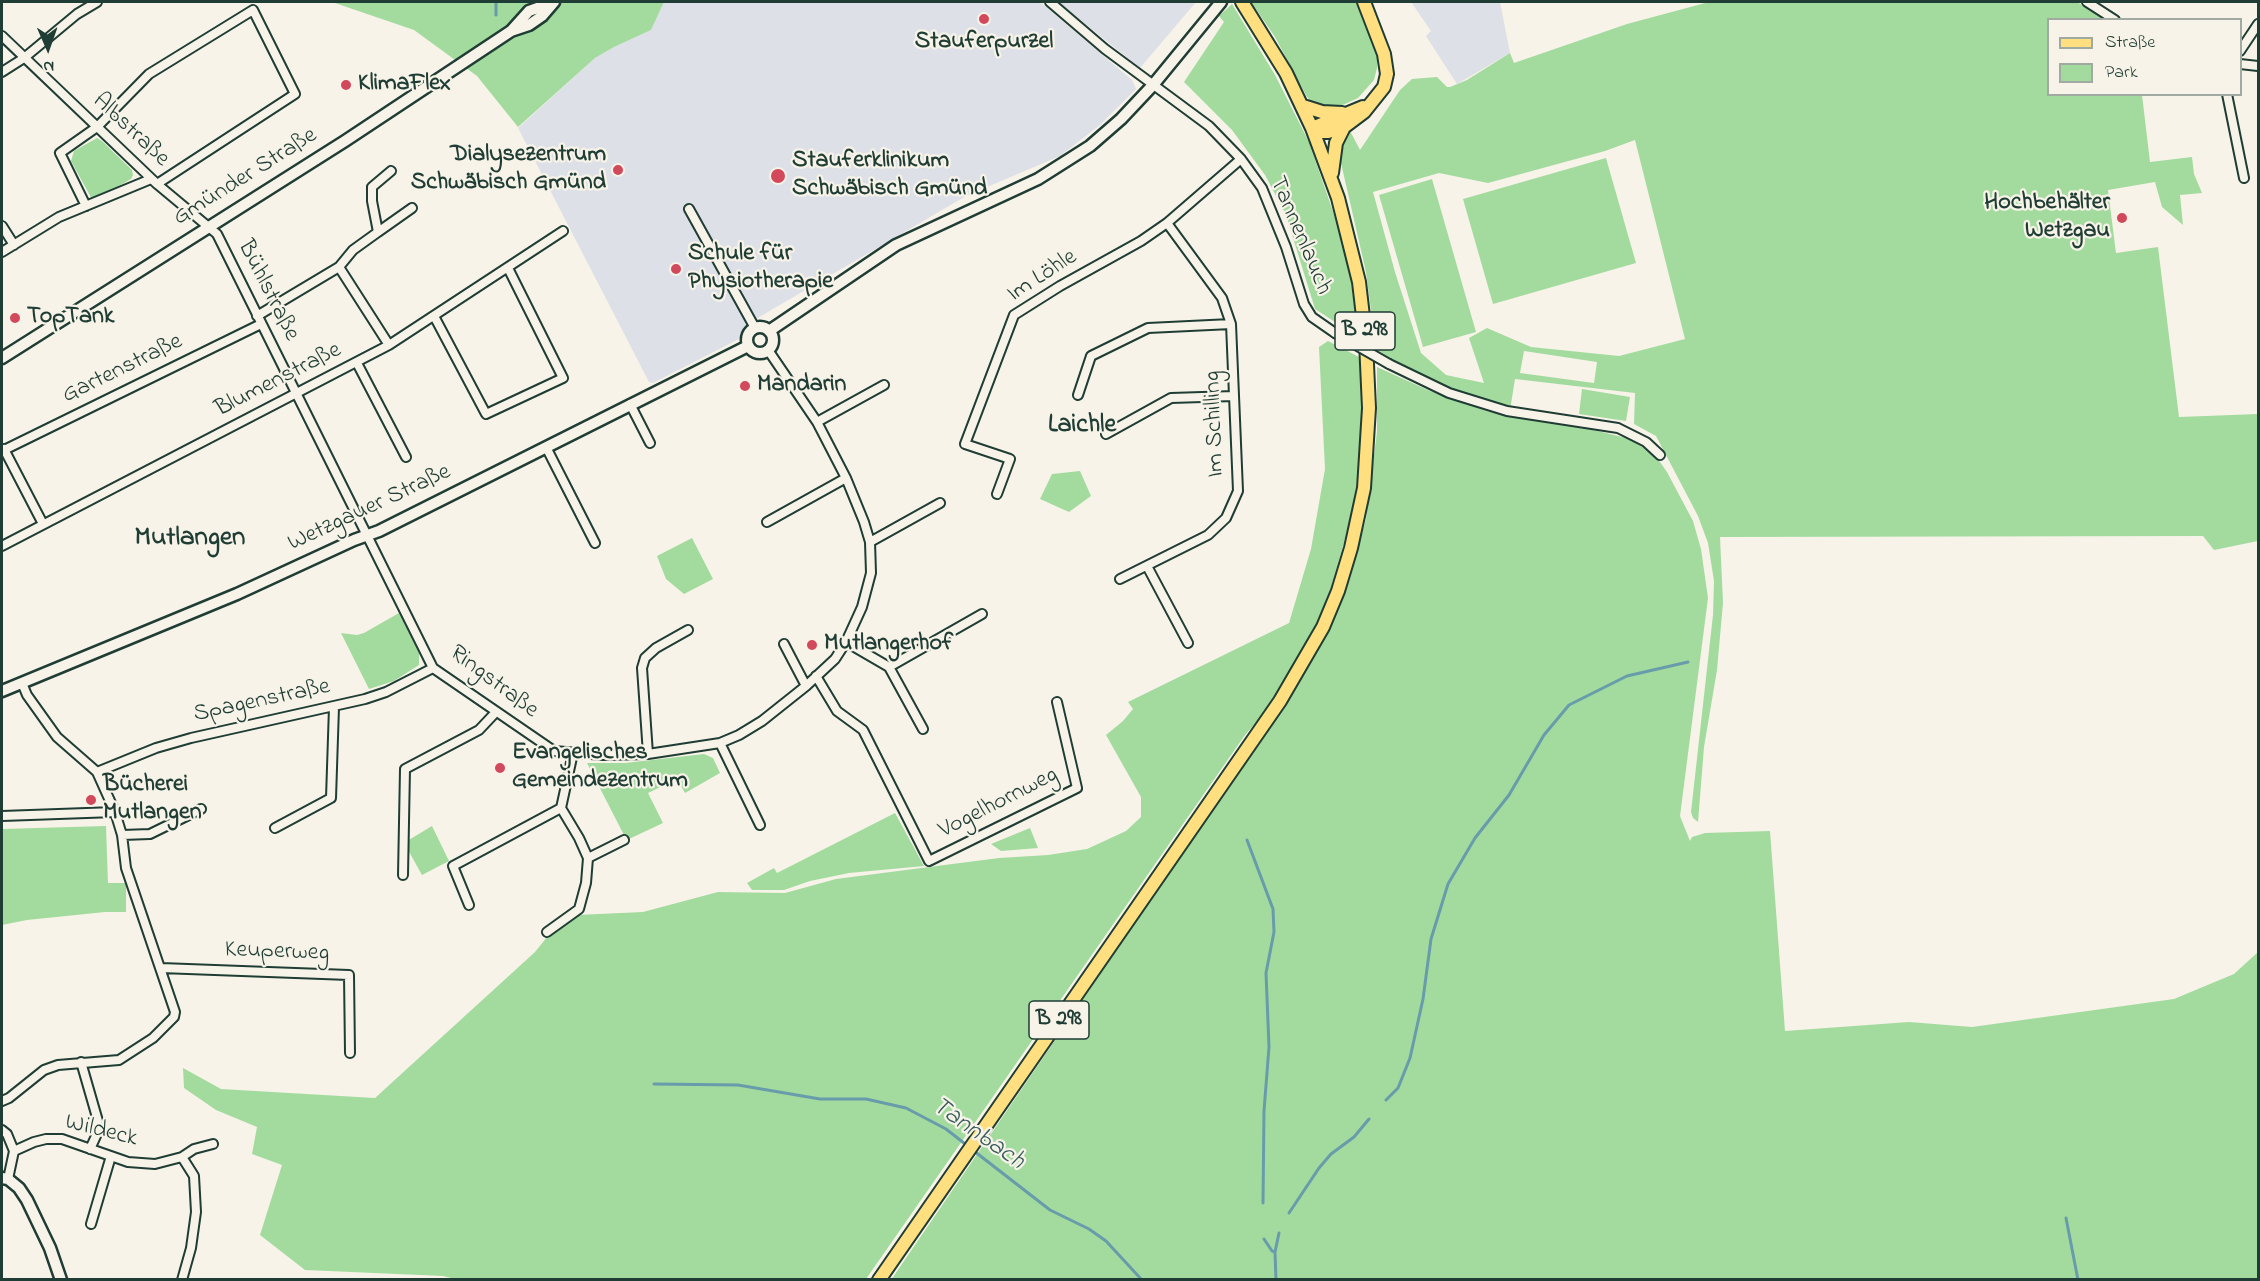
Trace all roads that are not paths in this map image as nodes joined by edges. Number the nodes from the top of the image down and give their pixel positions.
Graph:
1 (97, 2) edge
2 (554, 2) edge
3 (1050, 2) edge
4 (1221, 2) edge
5 (1242, 2) edge
6 (1364, 2) edge
7 (2087, 2) edge
8 (2112, 18) edge
9 (2259, 24) edge
10 (2, 36) edge
11 (2242, 50) edge
12 (24, 58) junction
13 (2242, 64) edge
14 (2259, 66) edge
15 (2, 72) edge
16 (1153, 85) junction
17 (2227, 96) edge
18 (1374, 101) junction
19 (1302, 106) junction
20 (1353, 111) junction
21 (97, 127) junction
22 (1344, 127) junction
23 (1312, 128) junction
24 (1241, 159) junction
25 (391, 171) dead end
26 (1331, 177) junction
27 (2244, 178) dead end
28 (154, 182) junction
29 (86, 206) junction
30 (412, 208) dead end
31 (688, 209) dead end
32 (1167, 223) junction
33 (2, 226) edge
34 (212, 230) junction
35 (563, 231) dead end
36 (378, 232) junction
37 (14, 244) junction
38 (2, 252) edge
39 (339, 267) junction
40 (508, 268) junction
41 (434, 316) junction
42 (259, 320) junction
43 (1231, 324) junction
44 (755, 328) junction
45 (769, 331) junction
46 (389, 345) junction
47 (748, 346) junction
48 (768, 350) junction
49 (2, 358) edge
50 (357, 363) junction
51 (884, 385) dead end
52 (297, 394) junction
53 (1078, 394) dead end
54 (1234, 396) junction
55 (630, 404) junction
56 (817, 422) junction
57 (1106, 434) dead end
58 (650, 443) dead end
59 (546, 447) junction
60 (3, 450) edge
61 (1660, 456) dead end
62 (406, 457) dead end
63 (846, 478) junction
64 (997, 494) dead end
65 (940, 503) dead end
66 (767, 522) dead end
67 (43, 524) junction
68 (368, 535) junction
69 (870, 542) junction
70 (595, 543) dead end
71 (2, 546) edge
72 (1147, 566) junction
73 (1120, 579) dead end
74 (982, 614) dead end
75 (688, 630) dead end
76 (846, 642) junction
77 (1188, 643) dead end
78 (784, 644) dead end
79 (889, 667) junction
80 (433, 668) junction
81 (816, 676) junction
82 (22, 682) junction
83 (807, 686) junction
84 (2, 691) edge
85 (1057, 702) dead end
86 (334, 707) junction
87 (496, 712) junction
88 (923, 729) dead end
89 (720, 743) junction
90 (573, 753) junction
91 (648, 754) junction
92 (97, 772) junction
93 (561, 808) junction
94 (201, 809) dead end
95 (115, 812) junction
96 (2, 816) edge
97 (760, 825) dead end
98 (275, 828) dead end
99 (122, 835) junction
100 (624, 840) dead end
101 (588, 858) junction
102 (403, 875) dead end
103 (469, 905) dead end
104 (547, 932) dead end
105 (161, 968) junction
106 (350, 1053) dead end
107 (81, 1062) junction
108 (2, 1101) edge
109 (2, 1130) edge
110 (213, 1144) dead end
111 (90, 1149) junction
112 (14, 1151) junction
113 (111, 1156) junction
114 (182, 1157) junction
115 (5, 1179) edge
116 (91, 1224) dead end
117 (61, 1280) edge
118 (182, 1280) edge
119 (879, 1280) edge

1 - 12 street
2 - 34 street, Gmünder Straße
3 - 16 street, Tannenlauch
4 - 16 street
5 - 19 main road, B 298
6 - 18 main road
7 - 8 street
9 - 11 street
10 - 12 street, Albstraße
12 - 15 street
12 - 21 street, Albstraße
13 - 14 street
16 - 24 street, Tannenlauch
16 - 45 street
17 - 27 street
18 - 20 main road
18 - 22 main road
19 - 20 main road
19 - 23 main road, B 298
20 - 23 main road
21 - 28 street, Albstraße
21 - 28 street
21 - 29 street
22 - 23 main road
22 - 26 main road
23 - 26 main road, B 298
24 - 32 street, Im Löhle
24 - 61 street, Tannenlauch, bridge
25 - 36 street
26 - 119 main road, B 298
28 - 29 street
28 - 34 street, Albstraße
29 - 37 street
30 - 36 street, Gartenstraße
31 - 44 street
32 - 43 street, Im Schilling
32 - 64 street, Im Löhle
33 - 37 street
34 - 42 street, Bühlstraße
34 - 49 street, Gmünder Straße
35 - 40 street, Blumenstraße
36 - 39 street, Gartenstraße
37 - 38 street
39 - 42 street, Gartenstraße
39 - 46 street
40 - 41 street, Blumenstraße
40 - 41 street
41 - 46 street, Blumenstraße
42 - 52 street, Bühlstraße
42 - 60 street, Gartenstraße
43 - 53 street
43 - 54 street, Im Schilling
44 - 45 street
44 - 47 street
45 - 48 street
46 - 50 street, Blumenstraße
47 - 48 street
47 - 55 street, Wetzgauer Straße
48 - 56 street, Ringstraße
50 - 52 street, Blumenstraße
50 - 62 street
51 - 56 street
52 - 67 street, Blumenstraße
52 - 68 street, Bühlstraße
54 - 57 street
54 - 72 street, Im Schilling
55 - 58 street
55 - 59 street, Wetzgauer Straße
56 - 63 street, Ringstraße
59 - 68 street, Wetzgauer Straße
59 - 70 street
60 - 67 street
63 - 66 street
63 - 69 street, Ringstraße
65 - 69 street
67 - 71 street, Blumenstraße
68 - 80 street, Ringstraße
68 - 82 street, Wetzgauer Straße
69 - 76 street, Ringstraße
72 - 73 street, Im Schilling
72 - 77 street
74 - 79 street
75 - 91 street
76 - 79 street
76 - 81 street, Ringstraße
78 - 83 street
79 - 88 street
80 - 86 street, Spagenstraße
80 - 87 street, Ringstraße
81 - 83 street, Ringstraße
81 - 85 street, Vogelhornweg
82 - 84 street, Wetzgauer Straße
82 - 92 street
83 - 89 street, Ringstraße
86 - 92 street, Spagenstraße
86 - 98 street
87 - 90 street, Ringstraße
87 - 102 street
89 - 91 street, Ringstraße
89 - 97 street
90 - 91 street, Ringstraße
90 - 93 street
92 - 95 street
93 - 101 street
93 - 103 street
94 - 99 street
95 - 96 street
95 - 99 street
99 - 105 street
100 - 101 street
101 - 104 street
105 - 106 street, Keuperweg
105 - 107 street
107 - 108 street
107 - 111 street
109 - 112 street
110 - 114 street, Wildeck
111 - 112 street, Wildeck
111 - 113 street, Wildeck
112 - 115 street
113 - 114 street, Wildeck
113 - 116 street
114 - 118 street
115 - 117 street

